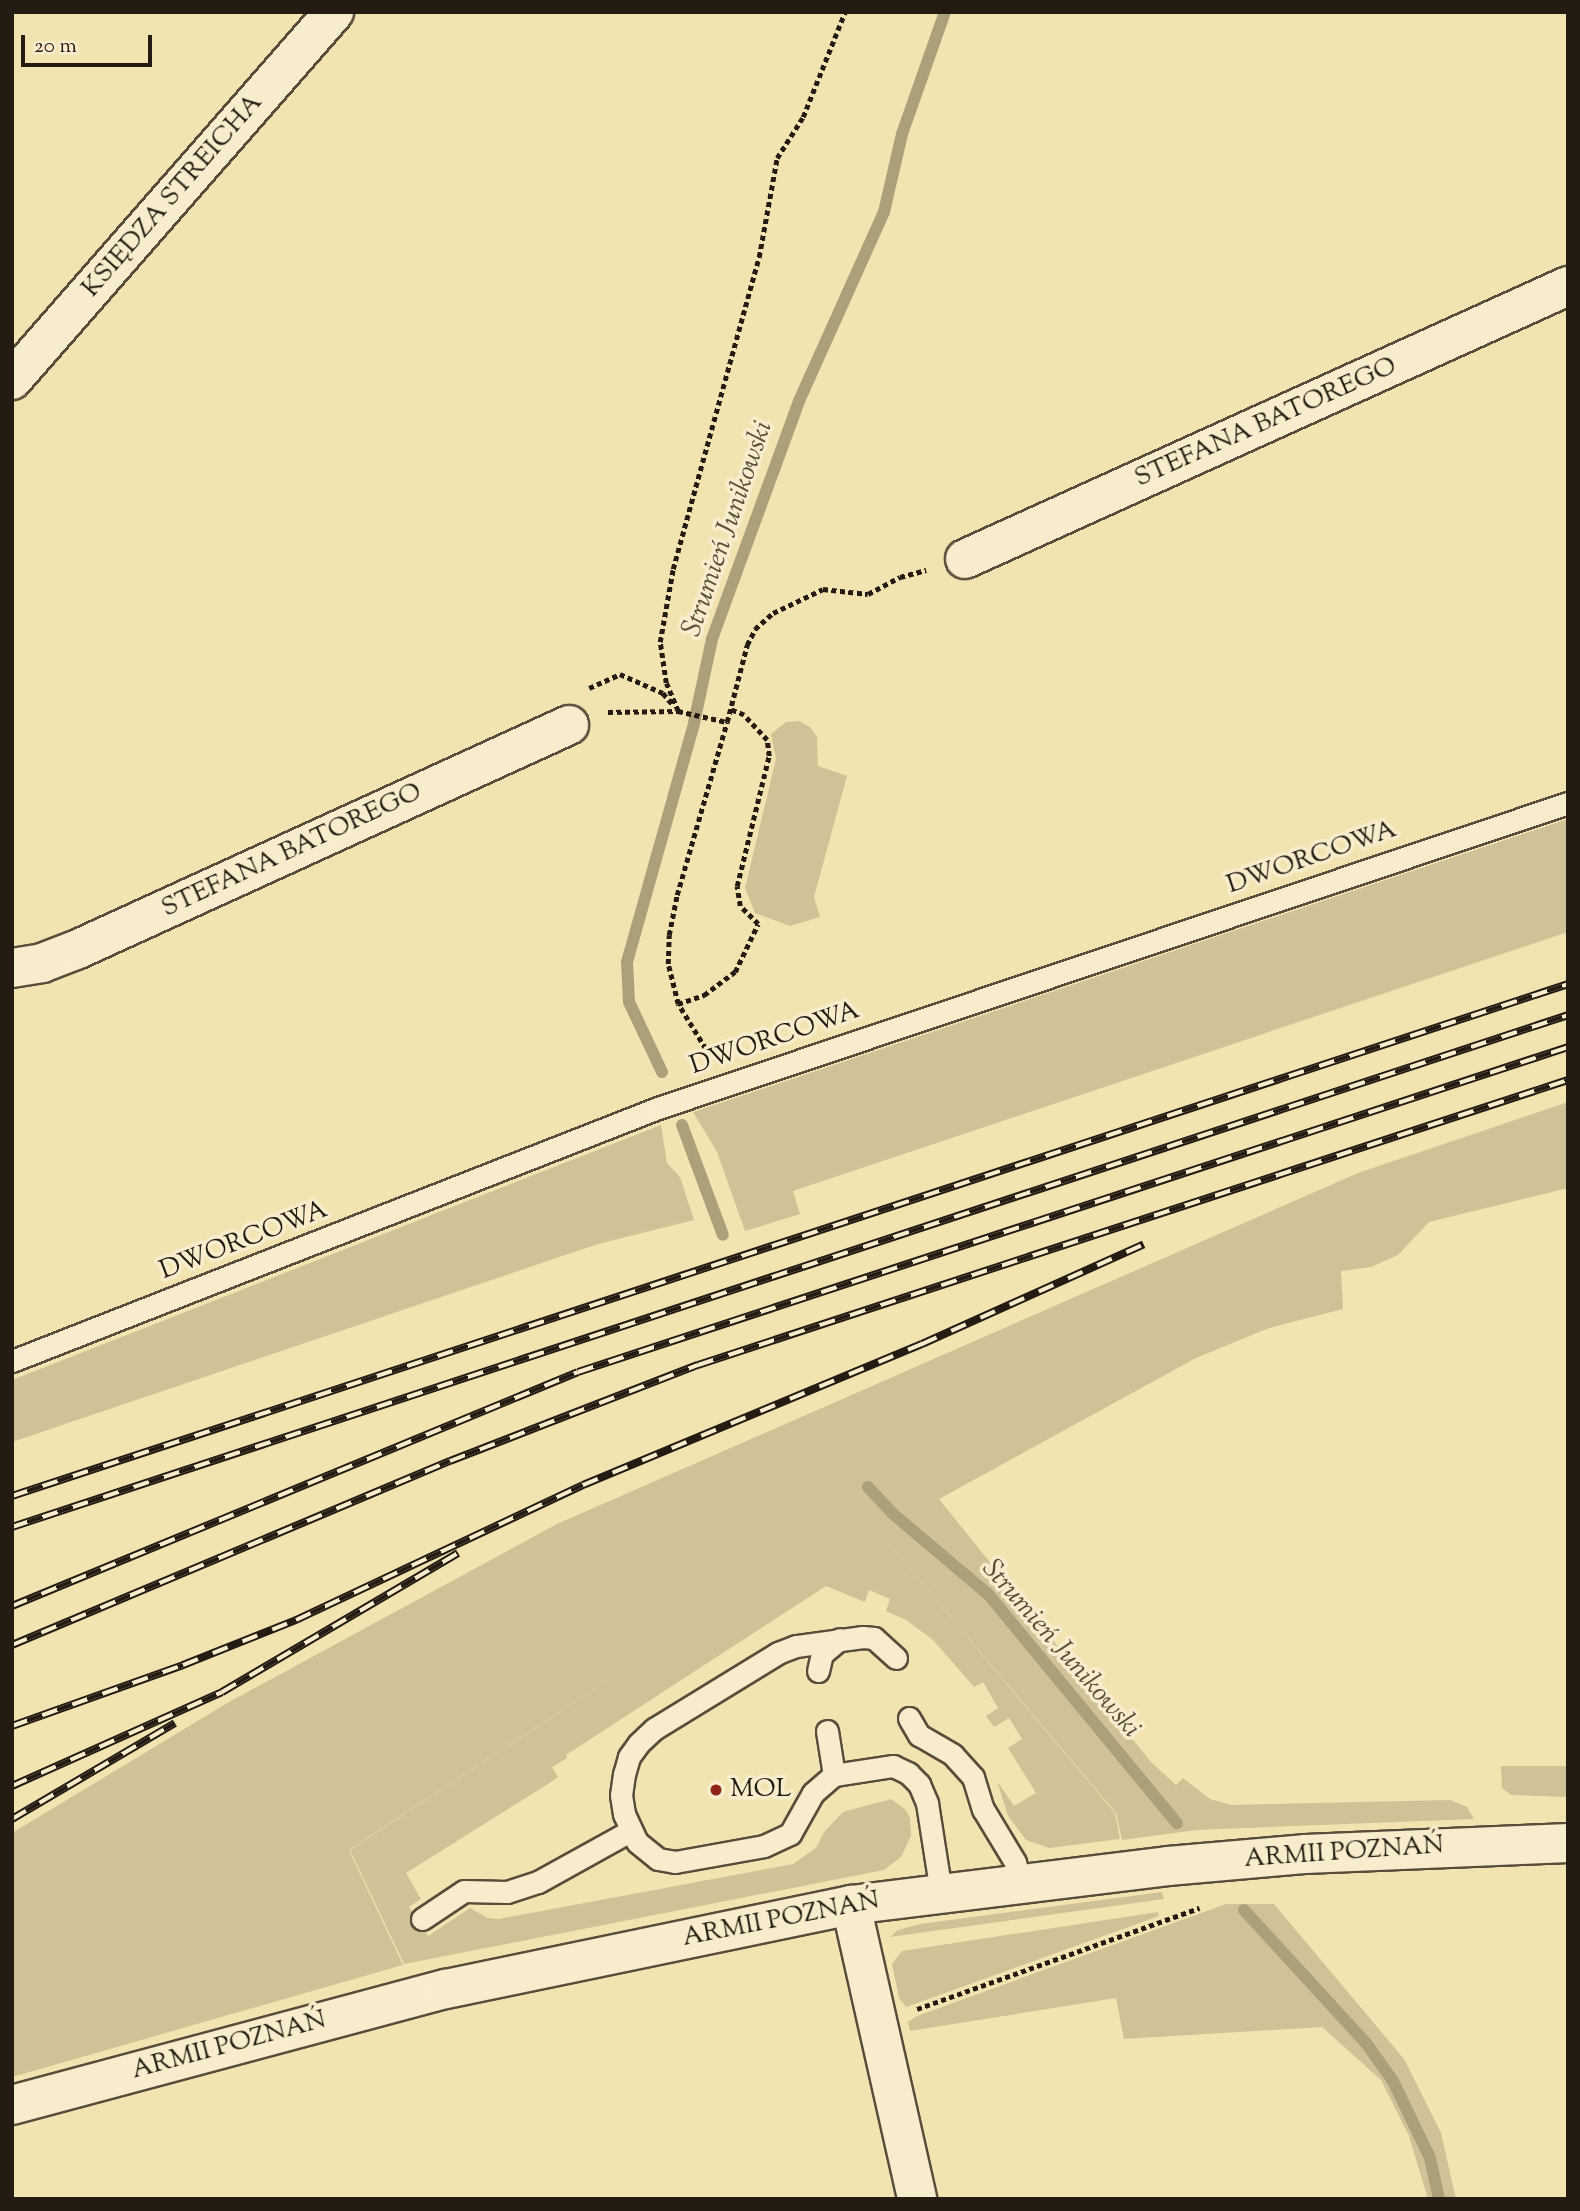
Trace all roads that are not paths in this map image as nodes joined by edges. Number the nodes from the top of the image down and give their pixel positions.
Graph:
1 (334, 12) edge
2 (1568, 286) edge
3 (12, 380) edge
4 (965, 559) road end
5 (569, 725) road end
6 (1568, 803) edge
7 (12, 968) edge
8 (12, 1362) edge
9 (840, 1639) junction
10 (896, 1658) dead end
11 (818, 1671) dead end
12 (909, 1718) dead end
13 (827, 1731) dead end
14 (835, 1775) junction
15 (630, 1831) junction
16 (1568, 1843) edge
17 (1020, 1882) junction
18 (941, 1892) junction
19 (851, 1905) junction
20 (422, 1919) dead end
21 (12, 2105) edge
22 (917, 2199) edge

1 - 3 street, KSIĘDZA STREICHA
2 - 4 street, STEFANA BATOREGO
5 - 7 street, STEFANA BATOREGO
6 - 8 lane, DWORCOWA
9 - 10 lane
9 - 11 lane
9 - 15 lane
12 - 17 lane
13 - 14 lane
14 - 15 lane
14 - 18 lane
15 - 20 lane
16 - 17 street, ARMII POZNAŃ
17 - 18 street, ARMII POZNAŃ
18 - 19 street, ARMII POZNAŃ
19 - 21 street, ARMII POZNAŃ
19 - 22 street

